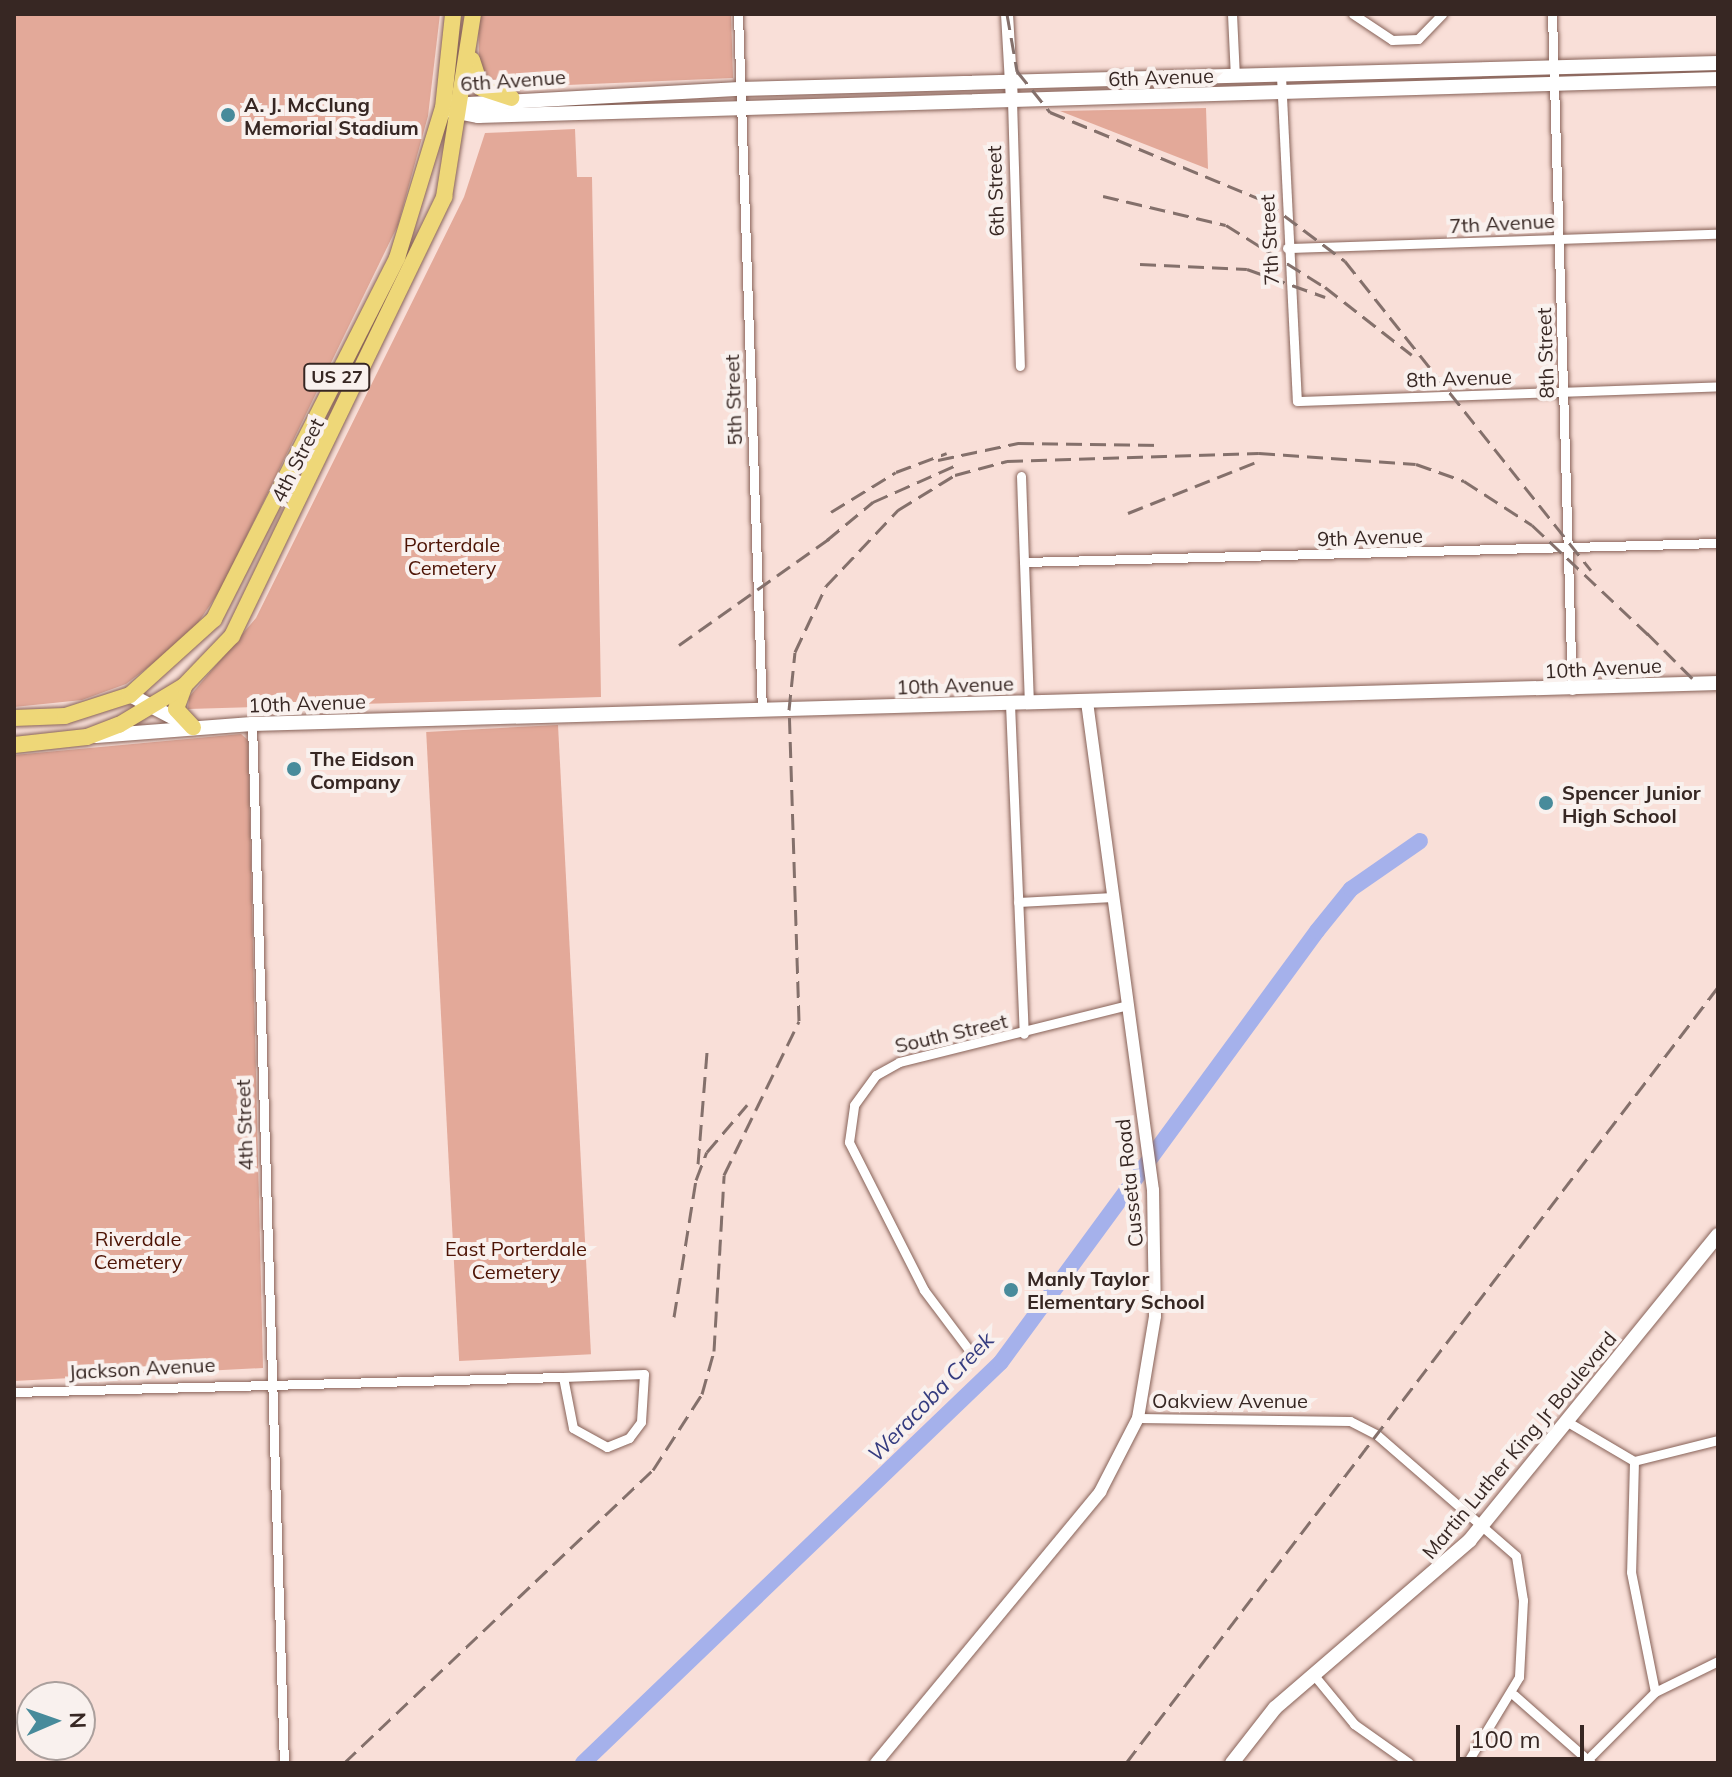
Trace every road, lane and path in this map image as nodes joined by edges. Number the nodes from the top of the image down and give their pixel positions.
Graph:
1 (453, 14) edge
2 (473, 14) edge
3 (738, 14) edge
4 (1007, 14) edge
5 (1232, 14) edge
6 (1353, 14) edge
7 (1442, 14) edge
8 (1552, 14) edge
9 (470, 48) junction
10 (1718, 63) edge
11 (1553, 68) junction
12 (1281, 76) junction
13 (1235, 77) junction
14 (1718, 79) edge
15 (1011, 83) junction
16 (1554, 85) junction
17 (740, 89) junction
18 (1281, 93) junction
19 (511, 98) junction
20 (1012, 100) junction
21 (740, 107) junction
22 (443, 108) junction
23 (462, 108) junction
24 (1718, 234) edge
25 (1559, 238) junction
26 (1287, 248) junction
27 (1020, 366) dead end
28 (1718, 386) edge
29 (1564, 392) junction
30 (1297, 401) joint
31 (1021, 476) dead end
32 (1718, 543) edge
33 (1570, 548) junction
34 (1024, 562) junction
35 (1718, 683) edge
36 (184, 686) junction
37 (1572, 690) junction
38 (130, 695) junction
39 (1029, 703) junction
40 (1087, 703) junction
41 (1010, 704) junction
42 (151, 708) junction
43 (762, 710) junction
44 (14, 718) edge
45 (252, 724) junction
46 (193, 727) junction
47 (87, 737) junction
48 (14, 745) edge
49 (1113, 897) junction
50 (1018, 902) junction
51 (1127, 1005) junction
52 (1024, 1034) junction
53 (1718, 1235) edge
54 (969, 1350) dead end
55 (563, 1377) junction
56 (271, 1380) junction
57 (16, 1395) edge
58 (1138, 1418) junction
59 (1566, 1421) junction
60 (1718, 1440) edge
61 (1634, 1461) junction
62 (1483, 1524) junction
63 (1718, 1661) edge
64 (1313, 1674) junction
65 (1655, 1692) junction
66 (1514, 1695) junction
67 (1591, 1760) edge
68 (284, 1763) edge
69 (877, 1763) edge
70 (1232, 1763) edge
71 (1409, 1763) edge
72 (1467, 1763) edge

1 - 22 highway, 4th Street / US 27
2 - 9 highway, 4th Street / US 27
3 - 17 street, 5th Street
4 - 15 street, 6th Street
5 - 13 street
6 - 7 street
8 - 11 street, 8th Street
9 - 19 highway
9 - 23 highway, 4th Street / US 27
10 - 11 main road, 6th Avenue
11 - 12 main road, 6th Avenue
11 - 16 street, 8th Street
12 - 13 main road, 6th Avenue
12 - 18 street, 7th Street
13 - 15 main road, 6th Avenue
14 - 16 main road, 6th Avenue
15 - 17 main road, 6th Avenue
15 - 20 street, 6th Street
16 - 18 main road, 6th Avenue
16 - 25 street, 8th Street
17 - 19 main road, 6th Avenue
17 - 21 street, 5th Street
18 - 20 main road, 6th Avenue
18 - 26 street, 7th Street
19 - 23 main road, 6th Avenue
20 - 21 main road, 6th Avenue
20 - 27 street, 6th Street
21 - 23 main road, 6th Avenue
21 - 43 street, 5th Street
22 - 23 main road, 6th Avenue
22 - 38 highway, 4th Street / US 27
23 - 36 highway, 4th Street / US 27
24 - 25 street, 7th Avenue
25 - 26 street, 7th Avenue
25 - 29 street, 8th Street
26 - 30 street, 7th Street
28 - 29 street, 8th Avenue
29 - 30 street, 8th Avenue
29 - 33 street, 8th Street
31 - 34 street
32 - 33 street, 9th Avenue
33 - 34 street, 9th Avenue
33 - 37 street, 8th Street
34 - 39 street
35 - 37 main road, 10th Avenue
36 - 42 highway, 4th Street / US 27
36 - 46 highway
37 - 40 main road, 10th Avenue
38 - 42 main road, 10th Avenue
38 - 44 highway, 4th Street / US 27
39 - 40 main road, 10th Avenue
39 - 41 main road, 10th Avenue
40 - 49 street, Cusseta Road
41 - 43 main road, 10th Avenue
41 - 50 street, South Street
42 - 46 main road, 10th Avenue
42 - 47 highway, 4th Street / US 27
43 - 45 main road, 10th Avenue
45 - 46 main road, 10th Avenue
45 - 56 street, 4th Street
46 - 47 main road, 10th Avenue
47 - 48 highway, 4th Street / US 27
49 - 50 street
49 - 51 street, Cusseta Road
50 - 52 street, South Street
51 - 52 street
51 - 58 street, Cusseta Road
52 - 54 street, South Street
53 - 59 main road, Martin Luther King Jr Boulevard
55 - 55 street, Jackson Avenue
55 - 56 street, Jackson Avenue
56 - 57 street, Jackson Avenue
56 - 68 street, 4th Street
58 - 62 street, Oakview Avenue
58 - 69 street, Cusseta Road
59 - 61 street
59 - 62 main road, Martin Luther King Jr Boulevard
60 - 61 street
61 - 65 street
62 - 64 main road, Martin Luther King Jr Boulevard
62 - 66 street
63 - 65 street
64 - 70 main road, Martin Luther King Jr Boulevard
64 - 71 street
65 - 67 street
66 - 67 street
66 - 72 street

